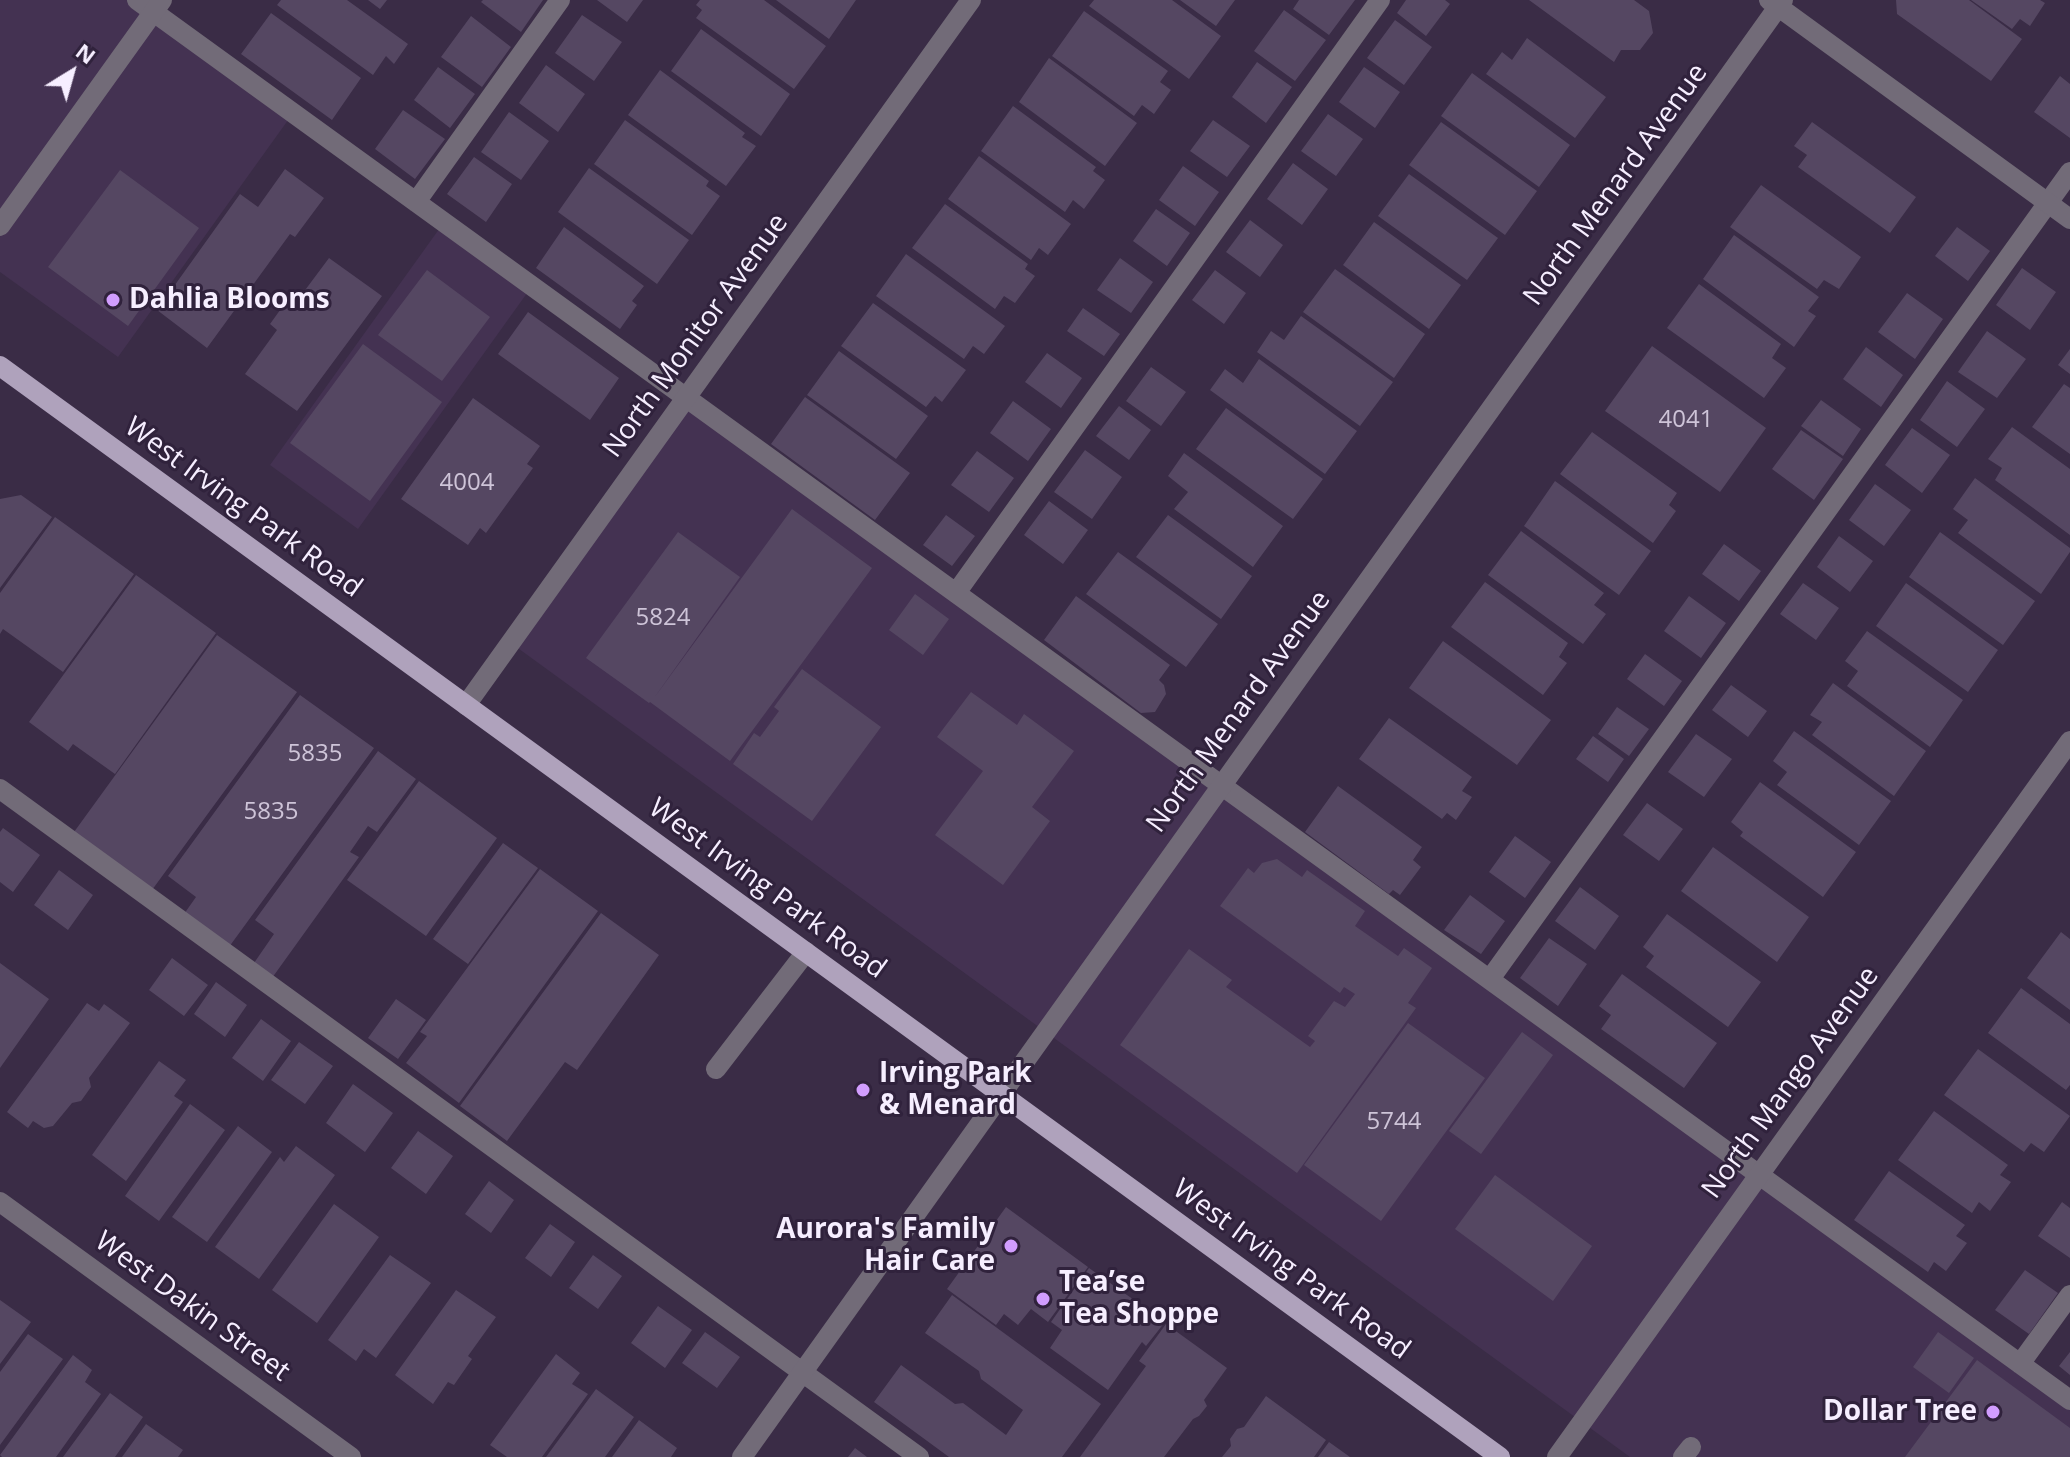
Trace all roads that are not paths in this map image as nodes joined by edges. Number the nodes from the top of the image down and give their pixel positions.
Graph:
1 (560, 0) edge
2 (971, 0) edge
3 (1380, 0) edge
4 (1777, 2) edge
5 (151, 4) edge
6 (2070, 172) edge
7 (416, 202) junction
8 (2048, 203) junction
9 (2070, 219) edge
10 (0, 226) edge
11 (0, 366) edge
12 (686, 398) junction
13 (956, 593) junction
14 (466, 705) junction
15 (2070, 741) edge
16 (1221, 785) junction
17 (0, 789) edge
18 (806, 952) junction
19 (1490, 979) junction
20 (716, 1069) dead end
21 (1000, 1093) junction
22 (1759, 1175) junction
23 (0, 1202) edge
24 (2070, 1295) edge
25 (2020, 1364) junction
26 (802, 1372) junction
27 (2070, 1400) edge
28 (351, 1457) edge
29 (742, 1457) edge
30 (919, 1457) edge
31 (1500, 1457) edge
32 (1557, 1457) edge

1 - 7 street
2 - 12 street, North Monitor Avenue
3 - 13 street
4 - 8 street
4 - 16 street, North Menard Avenue
5 - 7 street
5 - 10 street
6 - 8 street
7 - 12 street
8 - 9 street
8 - 19 street
11 - 14 main road, West Irving Park Road
12 - 13 street
12 - 14 street, North Monitor Avenue
13 - 16 street
14 - 18 main road, West Irving Park Road
15 - 22 street, North Mango Avenue
16 - 19 street
16 - 21 street, North Menard Avenue
17 - 26 street
18 - 20 street
18 - 21 main road, West Irving Park Road
19 - 22 street
21 - 26 street, North Menard Avenue
21 - 31 main road, West Irving Park Road
22 - 25 street
22 - 32 street, North Mango Avenue
23 - 28 street, West Dakin Street
24 - 25 street
25 - 27 street
26 - 29 street, North Menard Avenue
26 - 30 street

